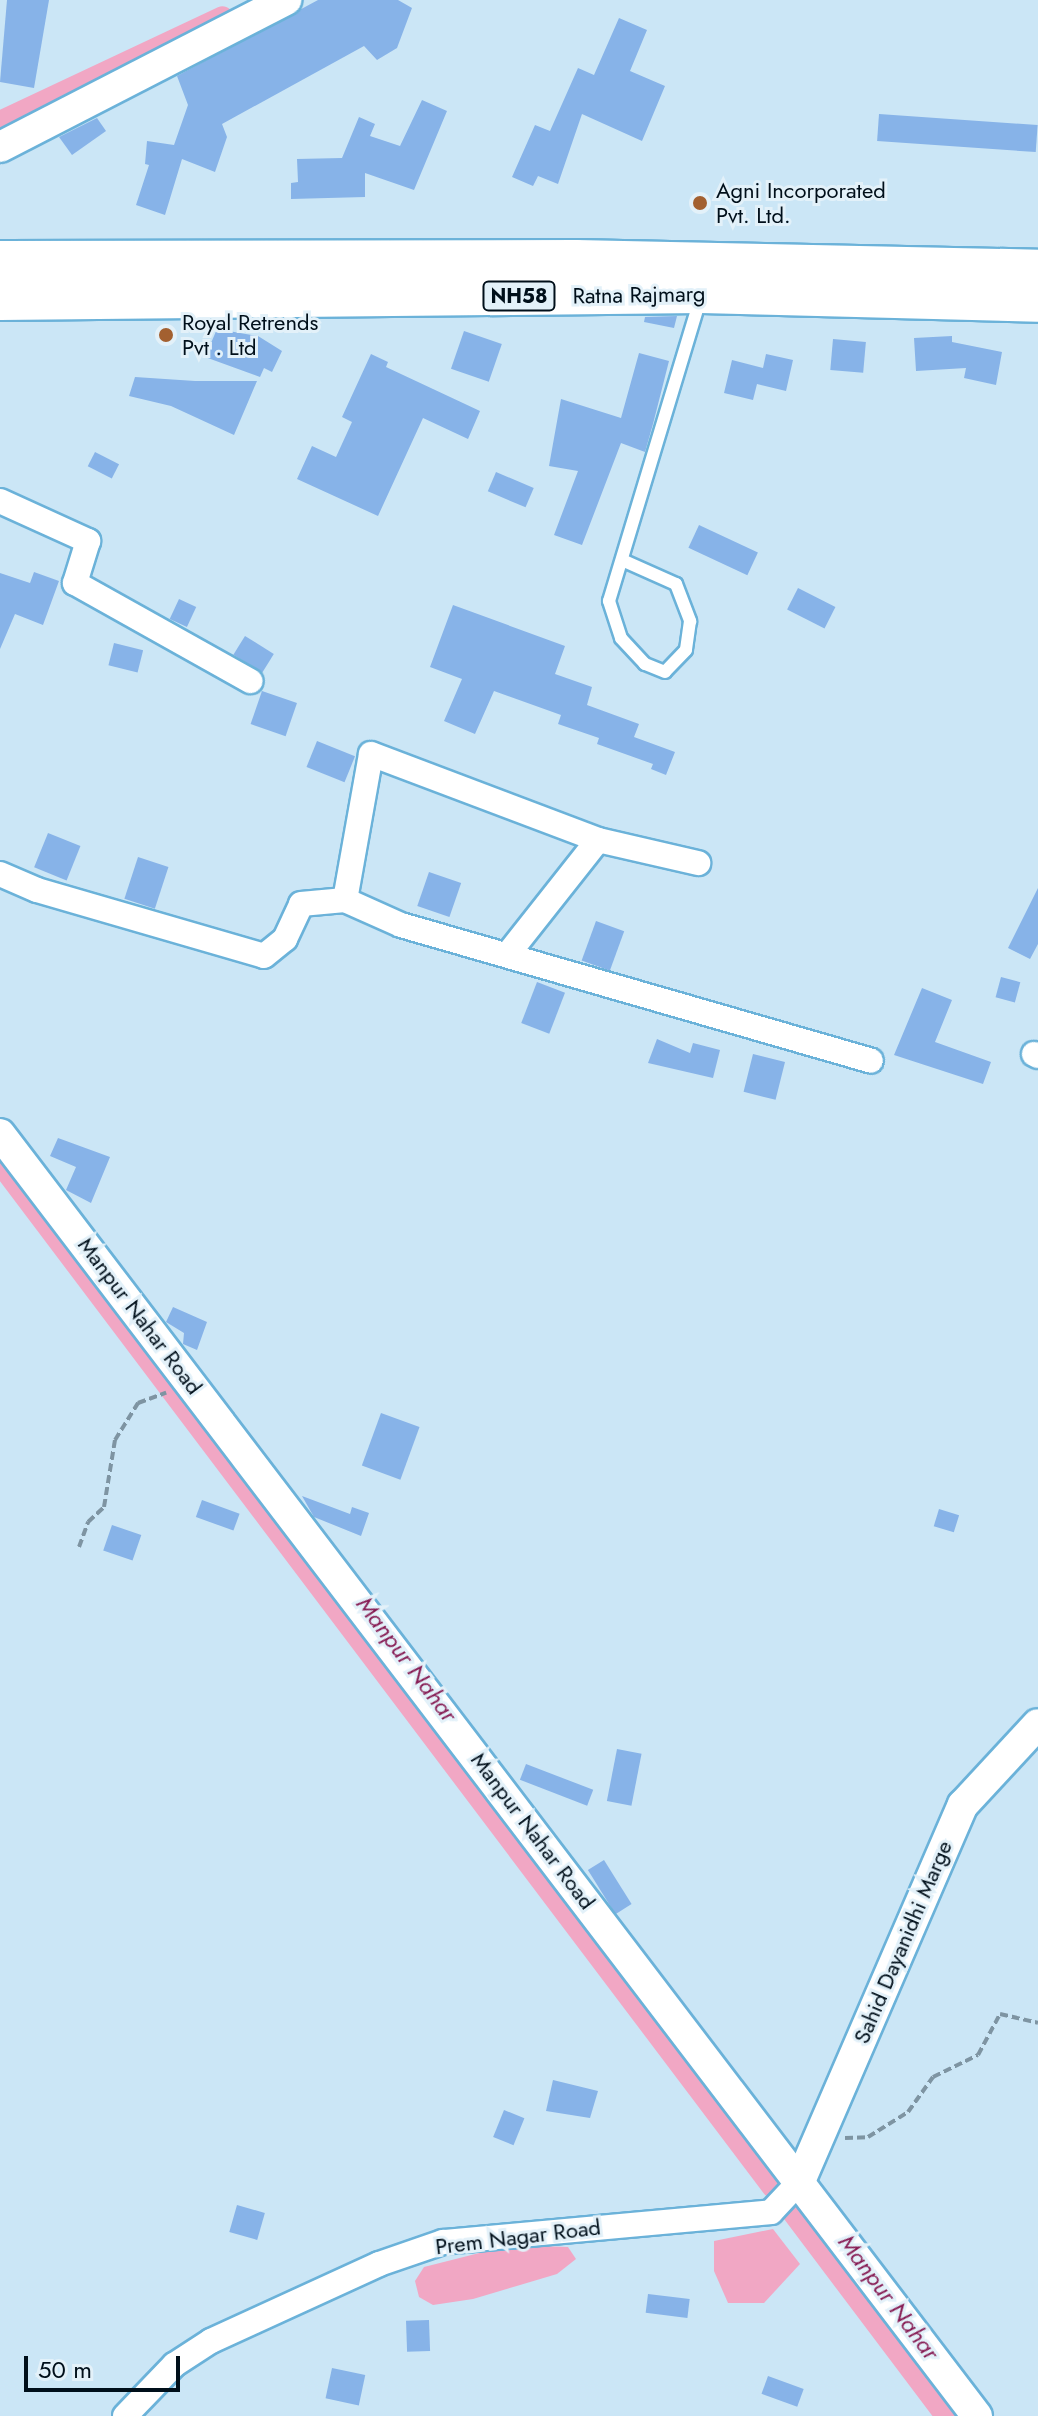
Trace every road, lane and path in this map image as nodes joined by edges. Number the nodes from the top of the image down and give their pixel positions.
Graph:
1 (286, 0) edge
2 (0, 147) edge
3 (0, 261) edge
4 (1038, 270) edge
5 (702, 293) junction
6 (0, 300) edge
7 (1038, 302) edge
8 (0, 501) edge
9 (622, 560) junction
10 (250, 681) dead end
11 (598, 840) junction
12 (698, 863) dead end
13 (0, 874) edge
14 (345, 900) junction
15 (508, 954) junction
16 (871, 1061) dead end
17 (0, 1134) edge
18 (189, 1381) junction
19 (79, 1547) dead end
20 (1038, 1724) edge
21 (1038, 2023) edge
22 (818, 2139) junction
23 (800, 2181) junction
24 (125, 2416) edge
25 (977, 2416) edge

1 - 2 street
3 - 4 highway, Ratna Rajmarg / NH58
5 - 6 highway, Ratna Rajmarg / NH58
5 - 7 highway, Ratna Rajmarg / NH58
5 - 9 lane
8 - 10 street
9 - 9 lane
11 - 12 street
11 - 14 street
11 - 15 street
13 - 14 street
14 - 15 street
15 - 16 street
17 - 18 street, Manpur Nahar Road
18 - 19 path
18 - 23 street, Manpur Nahar Road
20 - 22 street, Sahid Dayanidhi Marge
21 - 22 path
22 - 23 street, Sahid Dayanidhi Marge
23 - 24 street, Prem Nagar Road
23 - 25 street, Manpur Nahar Road

